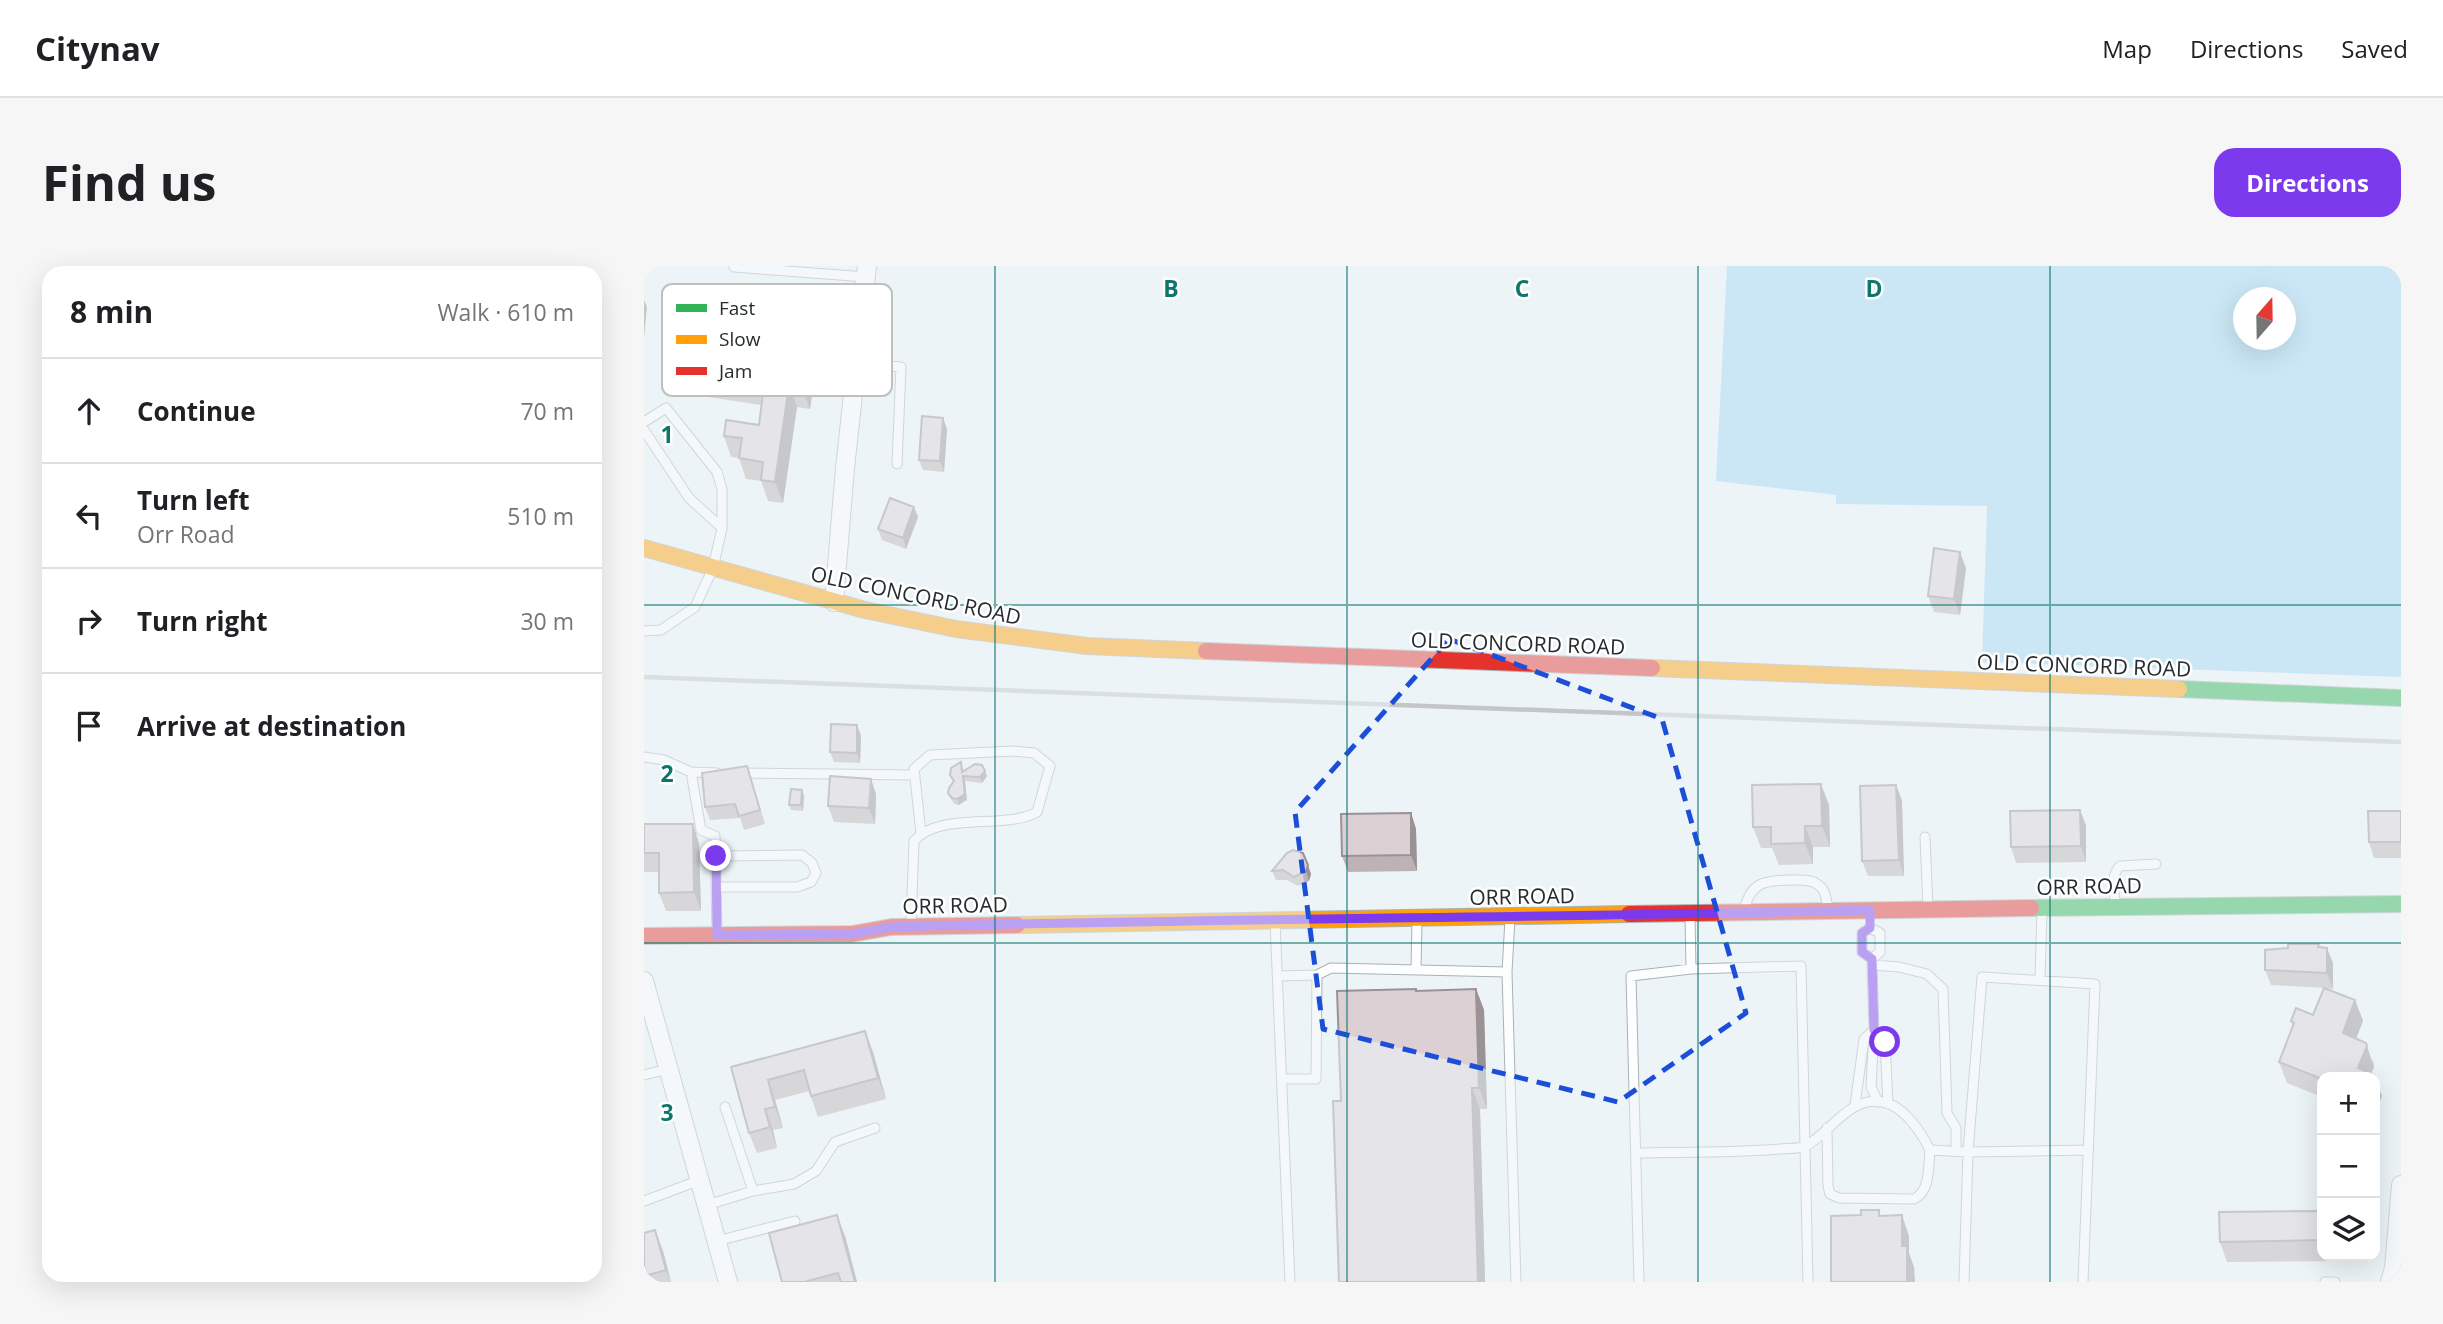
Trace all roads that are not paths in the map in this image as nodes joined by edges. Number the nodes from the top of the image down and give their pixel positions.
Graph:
1 (734, 267) edge
2 (866, 271) edge
3 (892, 366) edge
4 (853, 396) edge
5 (644, 422) edge
6 (644, 430) edge
7 (897, 464) dead end
8 (722, 528) junction
9 (644, 548) edge
10 (713, 568) junction
11 (834, 602) junction
12 (644, 631) edge
13 (2401, 698) edge
14 (644, 757) edge
15 (691, 772) junction
16 (915, 775) junction
17 (921, 832) junction
18 (1925, 837) dead end
19 (716, 856) junction
20 (2157, 864) dead end
21 (716, 887) junction
22 (2401, 904) edge
23 (2115, 906) junction
24 (2042, 907) junction
25 (1928, 909) junction
26 (1870, 910) junction
27 (1828, 911) junction
28 (1744, 913) junction
29 (1690, 914) junction
30 (1510, 917) junction
31 (1417, 918) junction
32 (1275, 919) junction
33 (911, 927) junction
34 (1870, 928) junction
35 (717, 935) junction
36 (644, 936) edge
37 (1872, 962) junction
38 (1691, 969) junction
39 (1416, 970) junction
40 (1507, 972) junction
41 (1317, 975) junction
42 (1278, 976) junction
43 (2040, 980) junction
44 (644, 981) edge
45 (1874, 1030) junction
46 (668, 1069) junction
47 (644, 1074) edge
48 (1282, 1079) junction
49 (1883, 1103) junction
50 (1855, 1105) junction
51 (725, 1107) dead end
52 (875, 1128) dead end
53 (1827, 1128) junction
54 (1805, 1147) junction
55 (1930, 1150) junction
56 (2088, 1150) junction
57 (1956, 1151) junction
58 (1968, 1152) junction
59 (1636, 1153) junction
60 (700, 1180) junction
61 (2401, 1185) edge
62 (753, 1191) junction
63 (644, 1201) edge
64 (707, 1205) junction
65 (795, 1221) dead end
66 (717, 1241) junction
67 (2395, 1278) edge
68 (728, 1282) edge
69 (1290, 1282) edge
70 (1516, 1282) edge
71 (1639, 1282) edge
72 (1808, 1282) edge
73 (1964, 1282) edge
74 (2083, 1282) edge
75 (2325, 1282) edge
76 (2335, 1282) edge

1 - 2 lane
3 - 7 lane
4 - 11 street
5 - 8 lane
6 - 8 lane
8 - 10 lane
9 - 10 street, OLD CONCORD ROAD
10 - 11 street, OLD CONCORD ROAD
10 - 12 lane
11 - 13 street, OLD CONCORD ROAD
14 - 15 lane
15 - 16 lane
15 - 19 lane
16 - 17 lane
16 - 17 lane
17 - 33 lane
18 - 25 lane
19 - 21 lane
19 - 21 lane
20 - 23 lane
21 - 35 lane
22 - 23 street, ORR ROAD
23 - 24 street, ORR ROAD
24 - 25 street, ORR ROAD
24 - 43 lane
25 - 26 street, ORR ROAD
26 - 27 street, ORR ROAD
26 - 34 lane
27 - 28 street, ORR ROAD
27 - 28 lane
28 - 29 street, ORR ROAD
29 - 30 street, ORR ROAD
29 - 38 lane
30 - 31 street, ORR ROAD
30 - 40 lane
31 - 32 street, ORR ROAD
31 - 39 lane
32 - 33 street, ORR ROAD
32 - 42 lane
33 - 35 street, ORR ROAD
34 - 37 lane
34 - 37 lane
35 - 36 street, ORR ROAD
37 - 45 lane
37 - 57 lane
38 - 54 lane
38 - 59 lane
39 - 40 lane
39 - 41 lane
40 - 70 lane
41 - 42 lane
41 - 48 lane
42 - 48 lane
43 - 56 lane
43 - 58 lane
44 - 46 street
45 - 49 lane
45 - 49 lane
45 - 50 lane
46 - 47 lane
46 - 60 street
48 - 69 lane
49 - 50 lane
49 - 55 lane
50 - 53 lane
51 - 62 lane
52 - 62 lane
53 - 54 lane
53 - 55 lane
54 - 59 lane
54 - 72 lane
55 - 57 lane
56 - 58 lane
56 - 74 lane
57 - 58 lane
58 - 73 lane
59 - 71 lane
60 - 63 lane
60 - 64 street
61 - 67 street
62 - 64 lane
64 - 66 street
65 - 66 lane
66 - 68 street
75 - 76 lane

